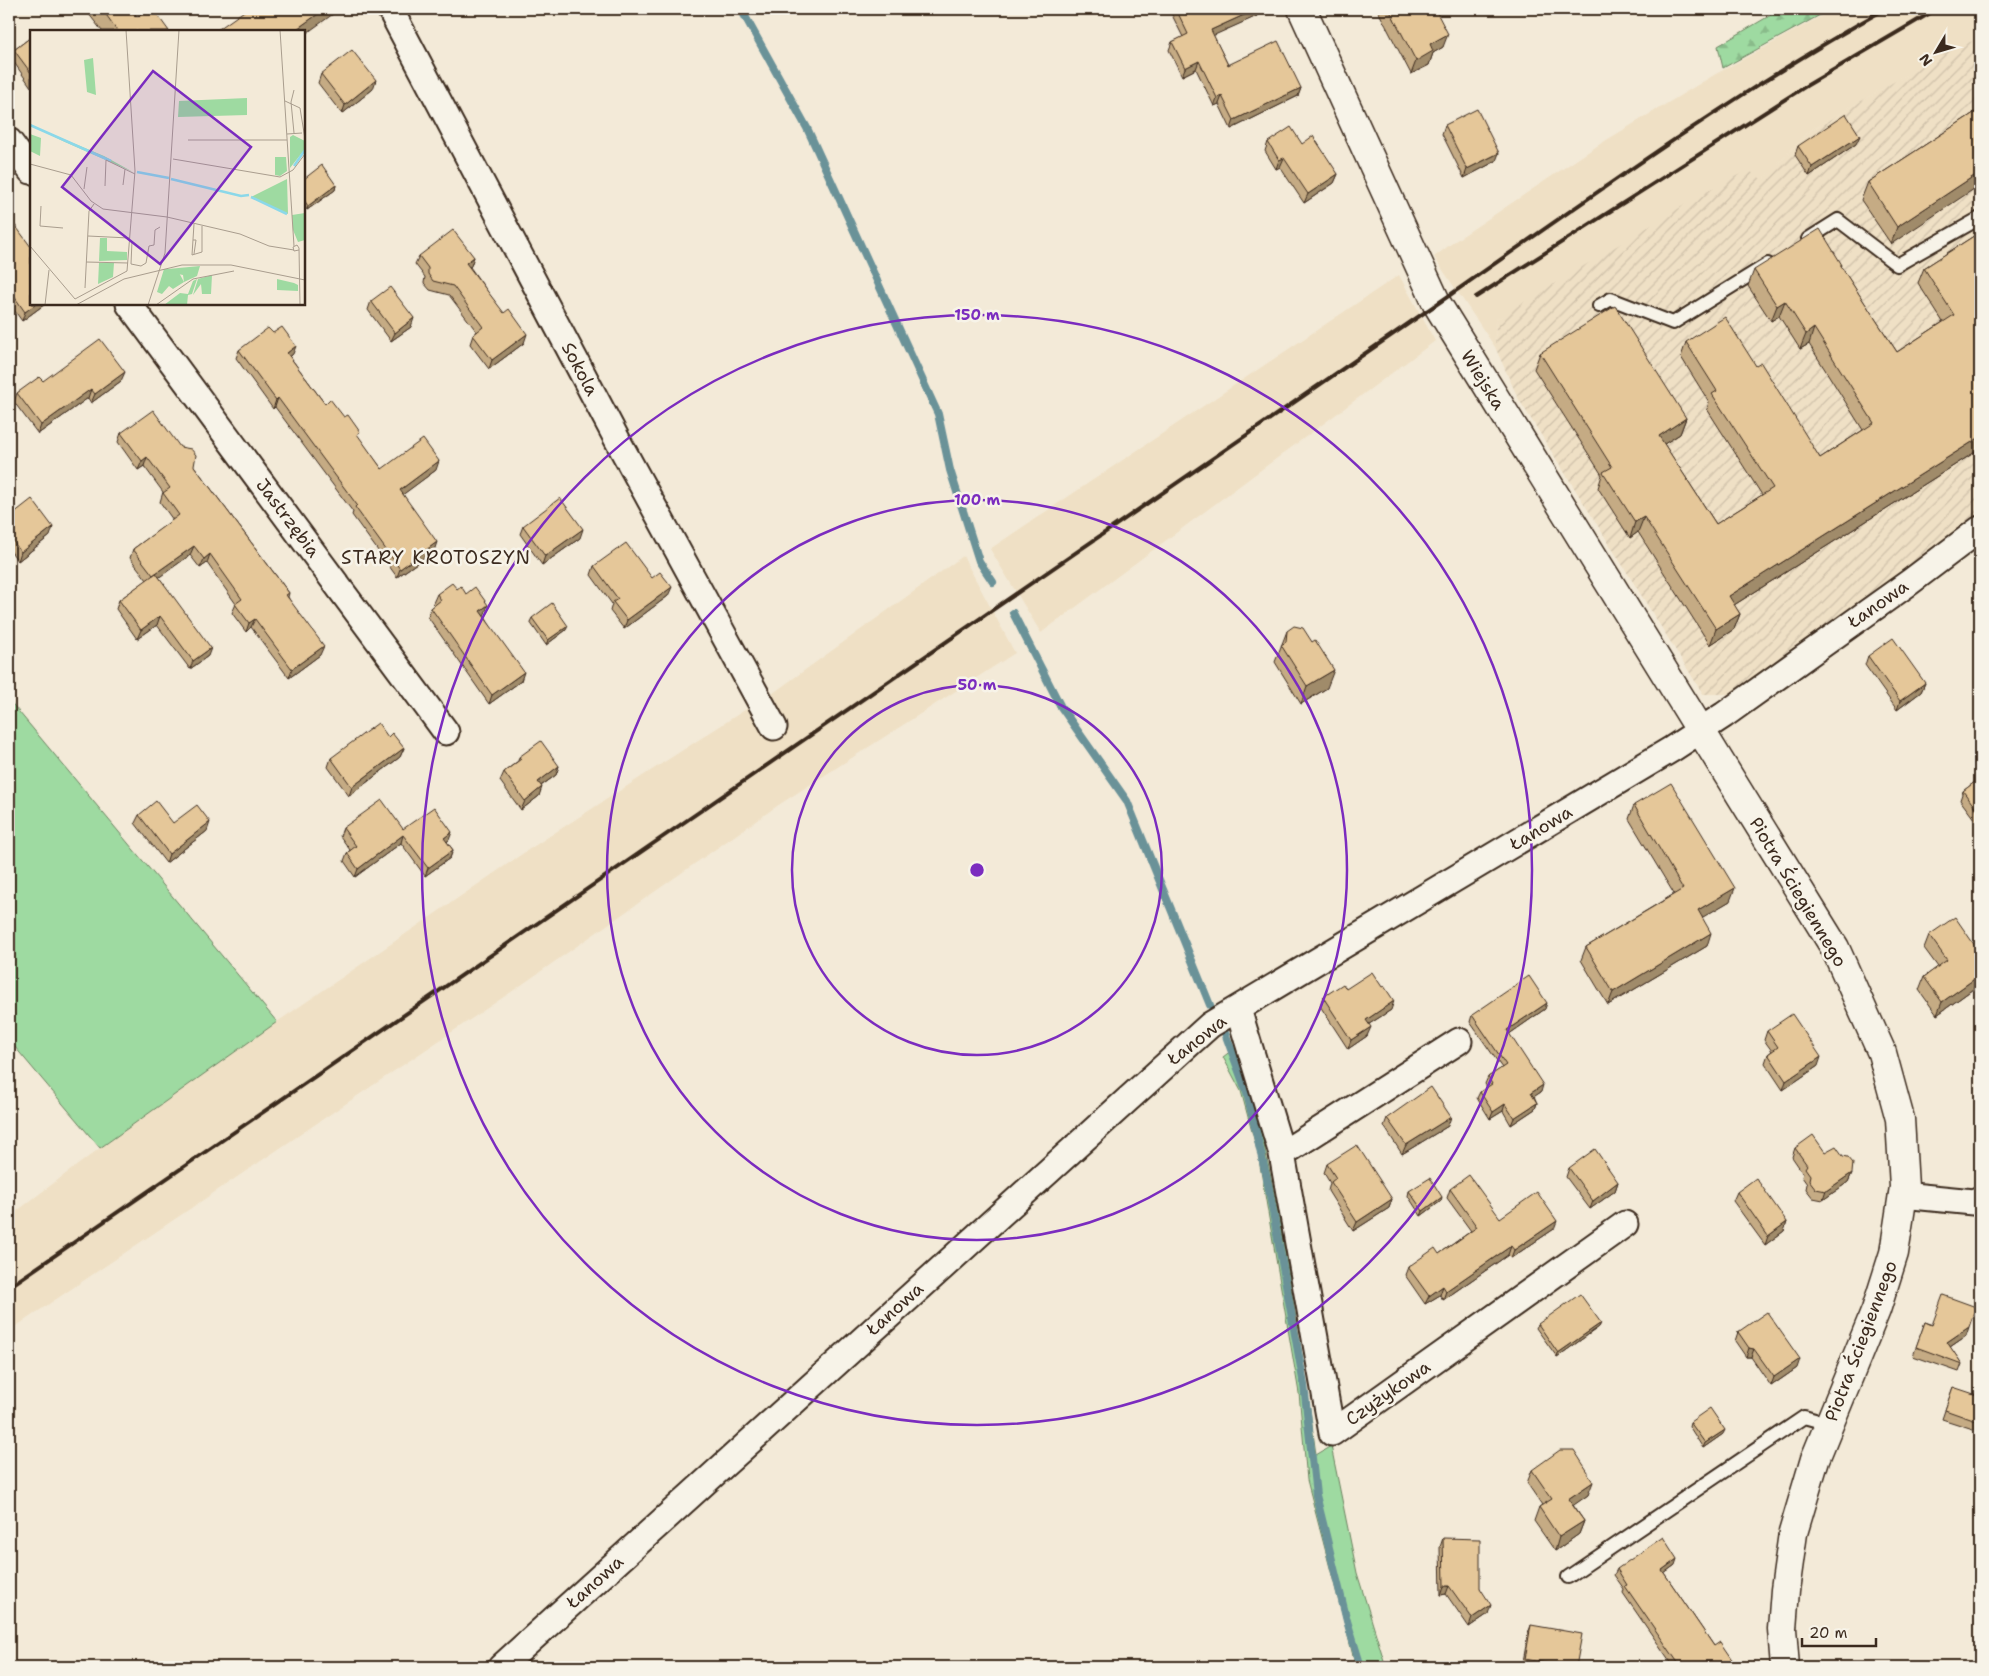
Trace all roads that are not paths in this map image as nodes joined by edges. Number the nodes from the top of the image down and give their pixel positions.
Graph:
1 (390, 9) edge
2 (1302, 9) edge
3 (9, 141) edge
4 (30, 170) edge
5 (1980, 218) edge
6 (1797, 246) edge
7 (1780, 256) edge
8 (130, 305) edge
9 (1599, 306) dead end
10 (1978, 535) edge
11 (774, 728) dead end
12 (1701, 731) junction
13 (446, 732) dead end
14 (1238, 1009) junction
15 (1459, 1041) dead end
16 (1282, 1154) junction
17 (1902, 1195) junction
18 (1980, 1200) edge
19 (1626, 1224) dead end
20 (1829, 1424) junction
21 (1568, 1577) dead end
22 (501, 1667) edge
23 (1785, 1667) edge

1 - 11 street, Sokola
2 - 12 street, Wiejska
3 - 4 street
5 - 6 lane
7 - 9 lane
8 - 13 street, Jastrzębia
10 - 12 street, Łanowa
12 - 14 street, Łanowa
12 - 17 street, Piotra Ściegiennego
14 - 16 street, Czyżykowa
14 - 22 street, Łanowa
15 - 16 street
16 - 19 street, Czyżykowa
17 - 18 street
17 - 20 street, Piotra Ściegiennego
20 - 21 lane
20 - 23 street, Piotra Ściegiennego

